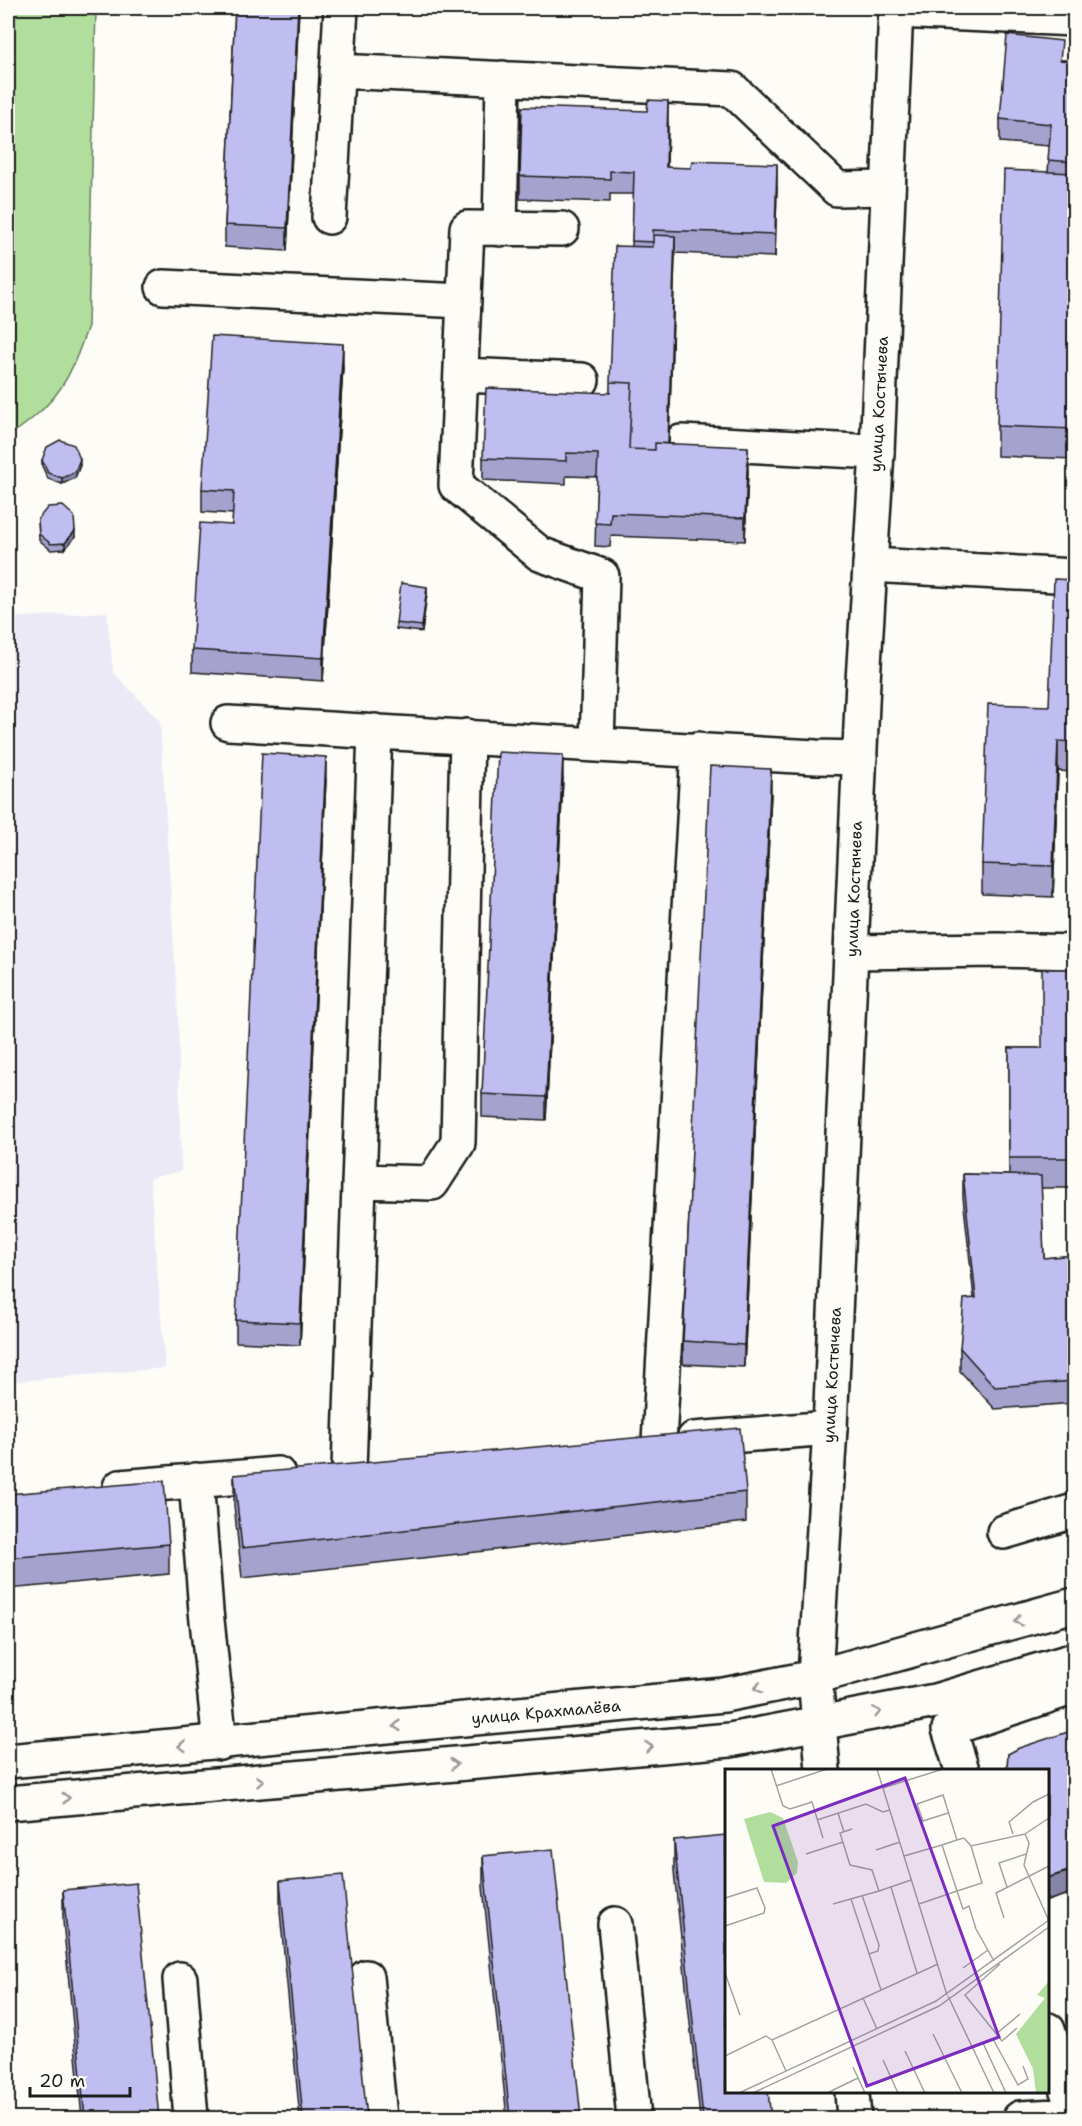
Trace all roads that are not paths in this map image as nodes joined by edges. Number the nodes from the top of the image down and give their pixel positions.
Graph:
1 (341, 8) edge
2 (896, 9) edge
3 (1074, 19) edge
4 (337, 71) junction
5 (503, 78) junction
6 (888, 188) junction
7 (328, 217) dead end
8 (500, 229) junction
9 (562, 229) dead end
10 (163, 287) dead end
11 (464, 301) junction
12 (461, 375) junction
13 (582, 380) dead end
14 (681, 442) edge
15 (877, 452) junction
16 (870, 565) junction
17 (1074, 576) edge
18 (228, 723) dead end
19 (375, 731) junction
20 (467, 736) junction
21 (597, 744) junction
22 (698, 749) junction
23 (860, 758) junction
24 (852, 952) junction
25 (1074, 952) edge
26 (359, 1181) junction
27 (830, 1428) junction
28 (196, 1480) junction
29 (90, 1490) edge
30 (1074, 1511) edge
31 (1004, 1532) dead end
32 (1074, 1605) edge
33 (1074, 1660) edge
34 (815, 1677) junction
35 (1074, 1687) edge
36 (819, 1723) junction
37 (220, 1743) junction
38 (8, 1761) edge
39 (823, 1769) edge
40 (962, 1769) edge
41 (8, 1803) edge
42 (615, 1924) dead end
43 (366, 1977) dead end
44 (180, 1979) dead end
45 (1049, 2036) edge
46 (852, 2093) edge
47 (1072, 2100) edge
48 (191, 2118) edge
49 (380, 2118) edge
50 (634, 2118) edge
51 (854, 2118) edge
52 (1020, 2118) edge
53 (1030, 2118) edge

1 - 4 main road
2 - 3 main road
2 - 6 main road, улица Костычева
4 - 5 main road
4 - 7 main road
5 - 6 main road
5 - 8 main road
6 - 15 main road, улица Костычева
8 - 9 main road
8 - 11 main road
10 - 11 main road
11 - 12 main road
12 - 13 main road
12 - 21 main road
14 - 15 main road
15 - 16 main road, улица Костычева
16 - 17 main road
16 - 23 main road, улица Костычева
18 - 19 main road
19 - 20 main road
19 - 26 main road
20 - 21 main road
20 - 26 main road
21 - 22 main road
22 - 23 main road
22 - 27 main road
23 - 24 main road, улица Костычева
24 - 25 main road
24 - 27 main road, улица Костычева
26 - 28 main road
27 - 34 main road, улица Костычева
28 - 29 main road
28 - 37 main road
30 - 31 main road
32 -> 34 main road, улица Крахмалёва
36 -> 33 main road
34 - 36 main road, улица Костычева
34 -> 37 main road, улица Крахмалёва
35 - 40 main road
36 - 39 main road, улица Костычева
41 -> 36 main road
37 -> 38 main road, улица Крахмалёва
42 - 50 main road
43 - 49 main road
44 - 48 main road
45 - 47 main road
46 - 51 main road
47 - 53 main road
52 - 53 main road

